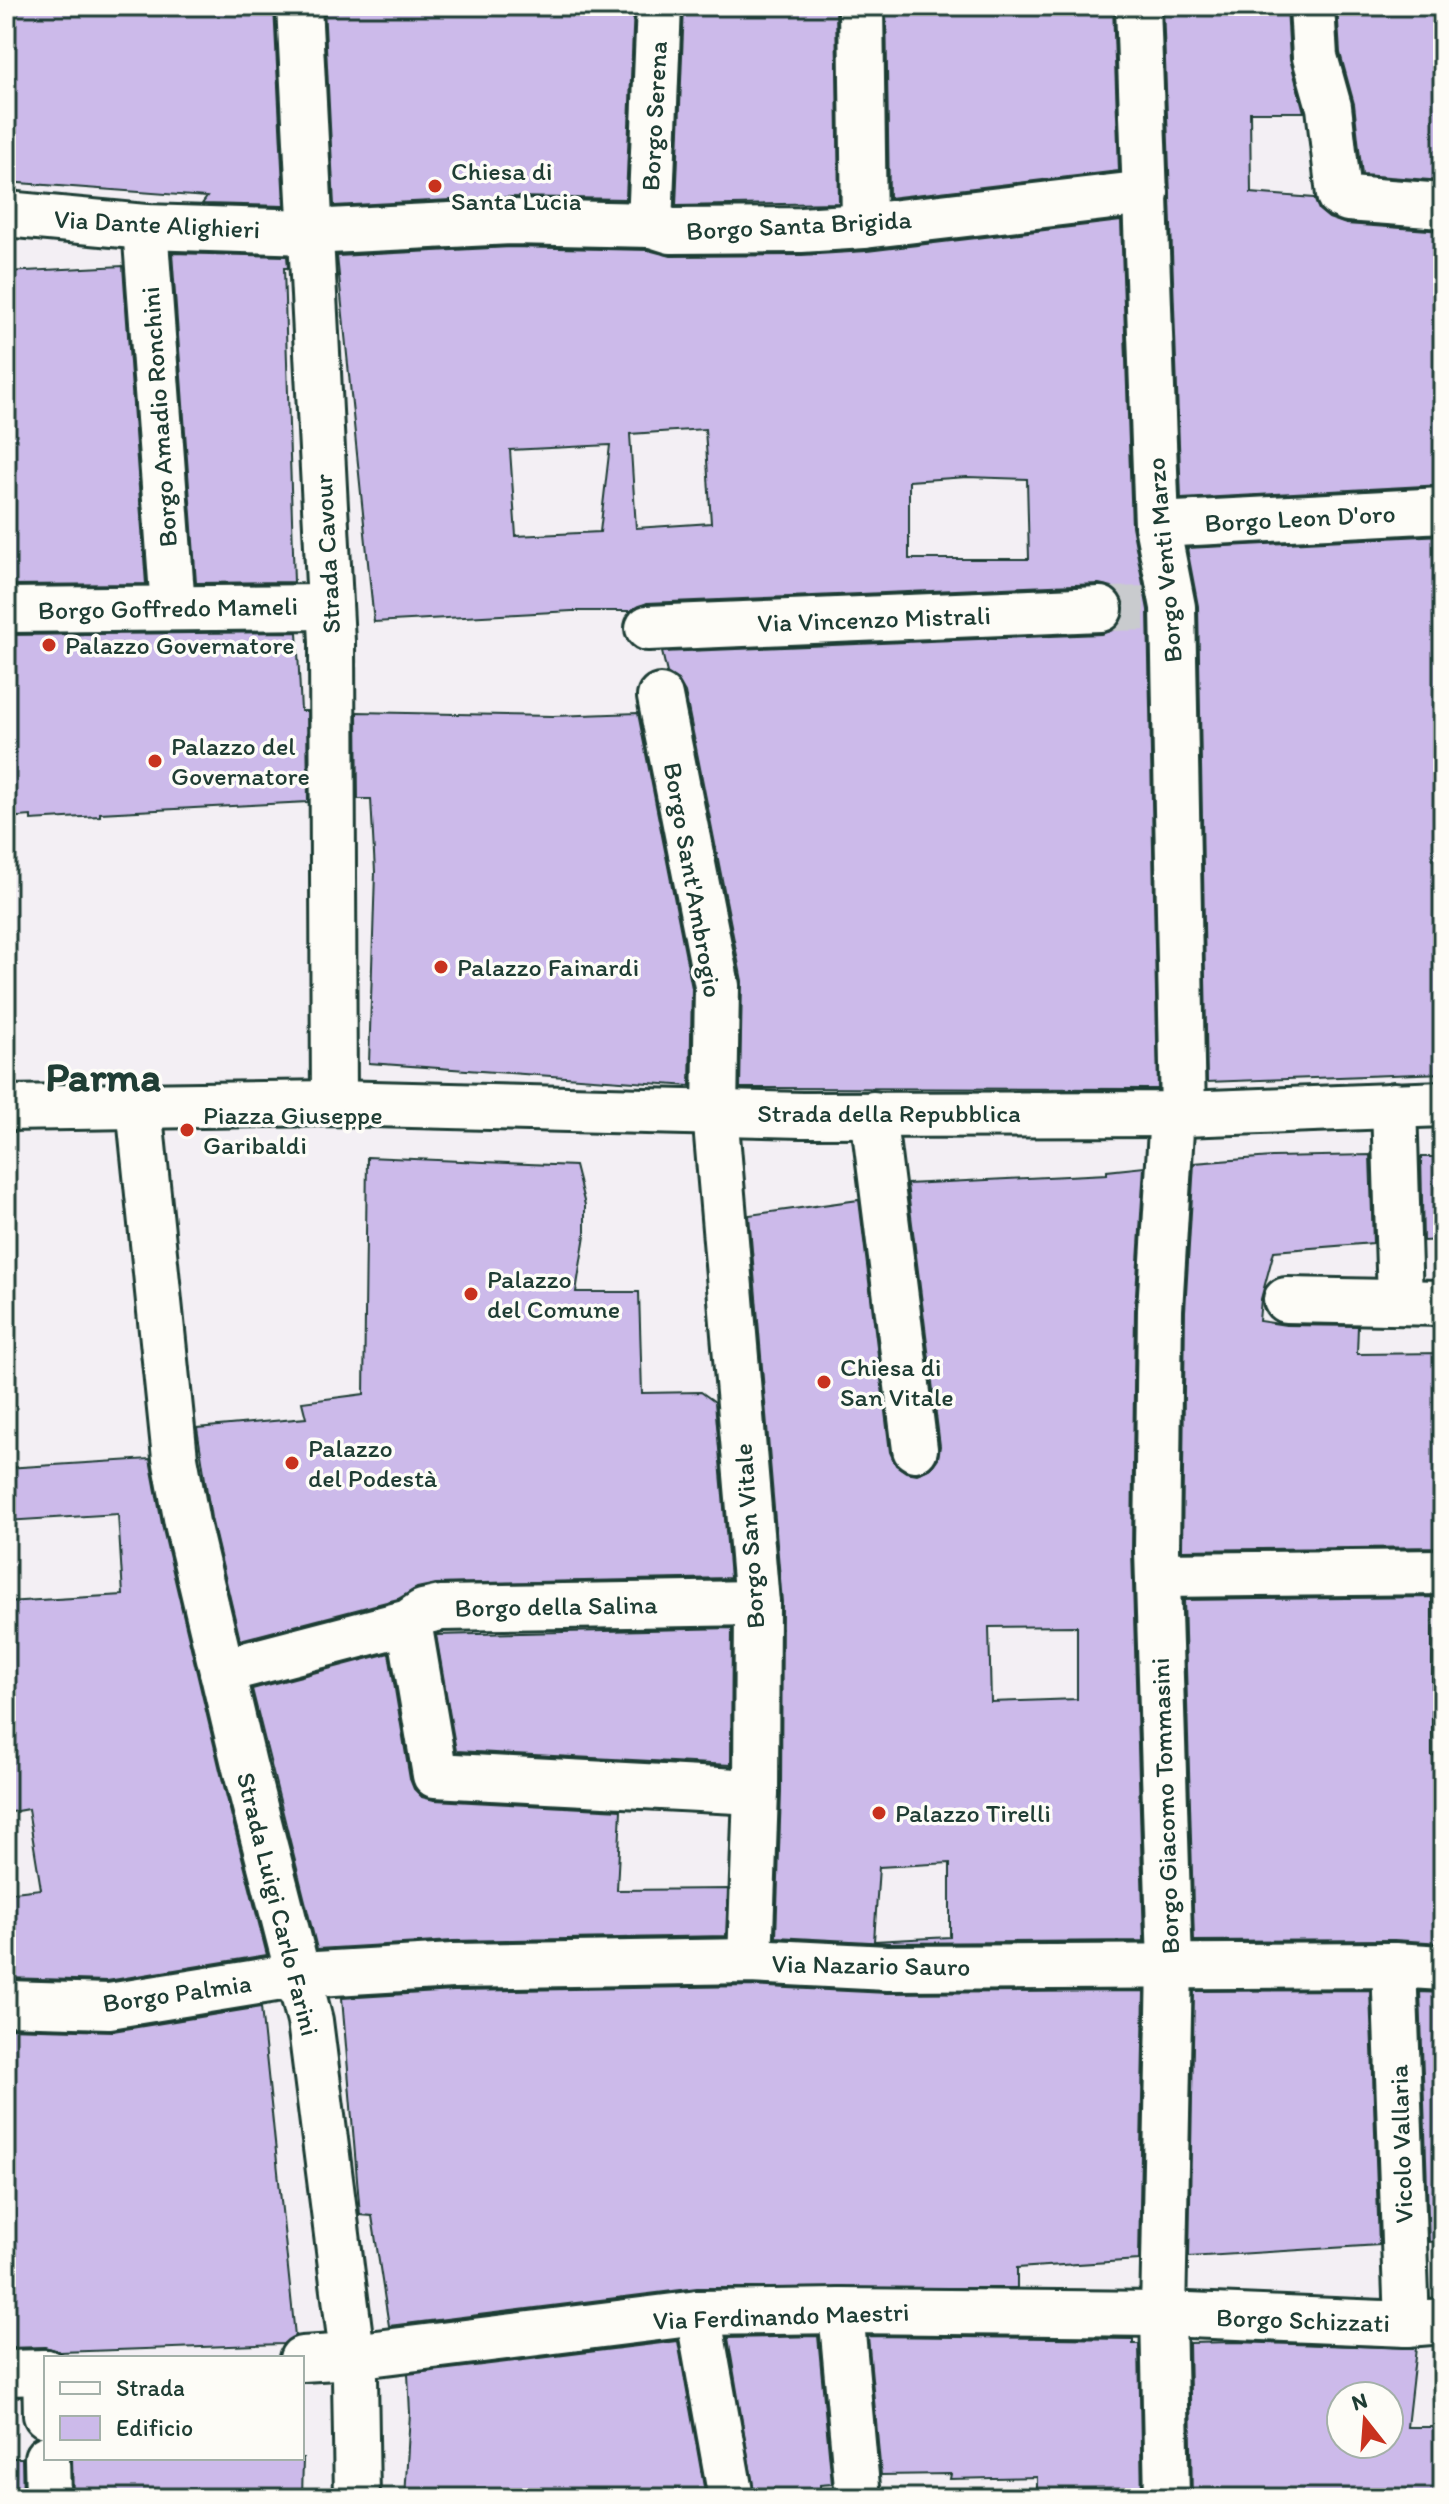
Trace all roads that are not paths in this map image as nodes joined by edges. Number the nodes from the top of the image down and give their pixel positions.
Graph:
1 (299, 6) edge
2 (659, 6) edge
3 (861, 6) edge
4 (1138, 6) edge
5 (1312, 6) edge
6 (1146, 193) junction
7 (1443, 206) edge
8 (6, 214) edge
9 (650, 225) junction
10 (864, 226) junction
11 (145, 227) junction
12 (309, 232) junction
13 (1443, 510) edge
14 (1157, 525) junction
15 (330, 607) junction
16 (173, 608) junction
17 (1100, 609) tunnel mouth
18 (6, 610) edge
19 (648, 628) dead end
20 (660, 697) dead end
21 (334, 1103) junction
22 (1443, 1104) edge
23 (1394, 1105) junction
24 (139, 1106) junction
25 (6, 1108) edge
26 (715, 1112) junction
27 (873, 1114) junction
28 (1177, 1114) junction
29 (1286, 1300) dead end
30 (1400, 1302) junction
31 (1443, 1303) edge
32 (915, 1449) dead end
33 (1443, 1572) edge
34 (1158, 1575) junction
35 (757, 1603) junction
36 (409, 1622) junction
37 (222, 1671) junction
38 (756, 1792) junction
39 (750, 1961) junction
40 (1170, 1965) junction
41 (1394, 1965) junction
42 (1443, 1968) edge
43 (300, 1975) junction
44 (6, 2003) edge
45 (841, 2311) junction
46 (698, 2313) junction
47 (1163, 2314) junction
48 (1425, 2323) edge
49 (353, 2356) junction
50 (304, 2359) edge
51 (44, 2372) edge
52 (6, 2373) edge
53 (47, 2460) edge
54 (48, 2498) edge
55 (357, 2498) edge
56 (731, 2498) edge
57 (858, 2498) edge
58 (1167, 2498) edge

1 - 12 street, Strada Cavour
2 - 9 street, Borgo Serena
3 - 10 street
4 - 6 street, Borgo Venti Marzo
5 - 7 street
6 - 10 street, Borgo Santa Brigida
6 - 14 street, Borgo Venti Marzo
8 - 11 street, Via Dante Alighieri
9 - 10 street, Borgo Santa Brigida
9 - 12 street, Borgo Santa Brigida
11 - 12 street, Via Dante Alighieri
11 - 16 street, Borgo Amadio Ronchini
12 - 15 street, Strada Cavour
13 - 14 street, Borgo Leon D'oro
14 - 28 street, Borgo Venti Marzo
15 - 16 street, Borgo Goffredo Mameli
15 - 21 street, Strada Cavour
16 - 18 street, Borgo Goffredo Mameli
17 - 19 street, Via Vincenzo Mistrali
20 - 26 street, Borgo Sant'Ambrogio
21 - 24 street
21 - 26 street, Strada della Repubblica
22 - 23 street, Strada della Repubblica
23 - 28 street, Strada della Repubblica
23 - 30 street
24 - 25 street
24 - 37 street, Strada Luigi Carlo Farini
26 - 27 street, Strada della Repubblica
26 - 35 street, Borgo San Vitale
27 - 28 street, Strada della Repubblica
27 - 32 street
28 - 34 street, Borgo Giacomo Tommasini
29 - 30 street
30 - 31 street
33 - 34 street
34 - 40 street, Borgo Giacomo Tommasini
35 - 36 street, Borgo della Salina
35 - 38 street, Borgo San Vitale
36 - 37 street, Borgo della Salina
36 - 38 street
37 - 43 street, Strada Luigi Carlo Farini
38 - 39 street, Borgo San Vitale
39 - 40 street, Via Nazario Sauro
39 - 43 street, Via Nazario Sauro
40 - 41 street, Via Nazario Sauro
40 - 47 street, Borgo Giacomo Tommasini
41 - 42 street, Via Nazario Sauro
41 - 48 street, Vicolo Vallaria
43 - 44 street, Borgo Palmia
43 - 49 street, Strada Luigi Carlo Farini
45 - 46 street, Via Ferdinando Maestri
45 - 47 street, Via Ferdinando Maestri
45 - 57 street
46 - 49 street, Via Ferdinando Maestri
46 - 56 street
47 - 48 street, Borgo Schizzati
47 - 58 street, Borgo Giacomo Tommasini
49 - 50 street, Via Ferdinando Maestri
49 - 55 street, Strada Luigi Carlo Farini
51 - 52 street
53 - 54 street

